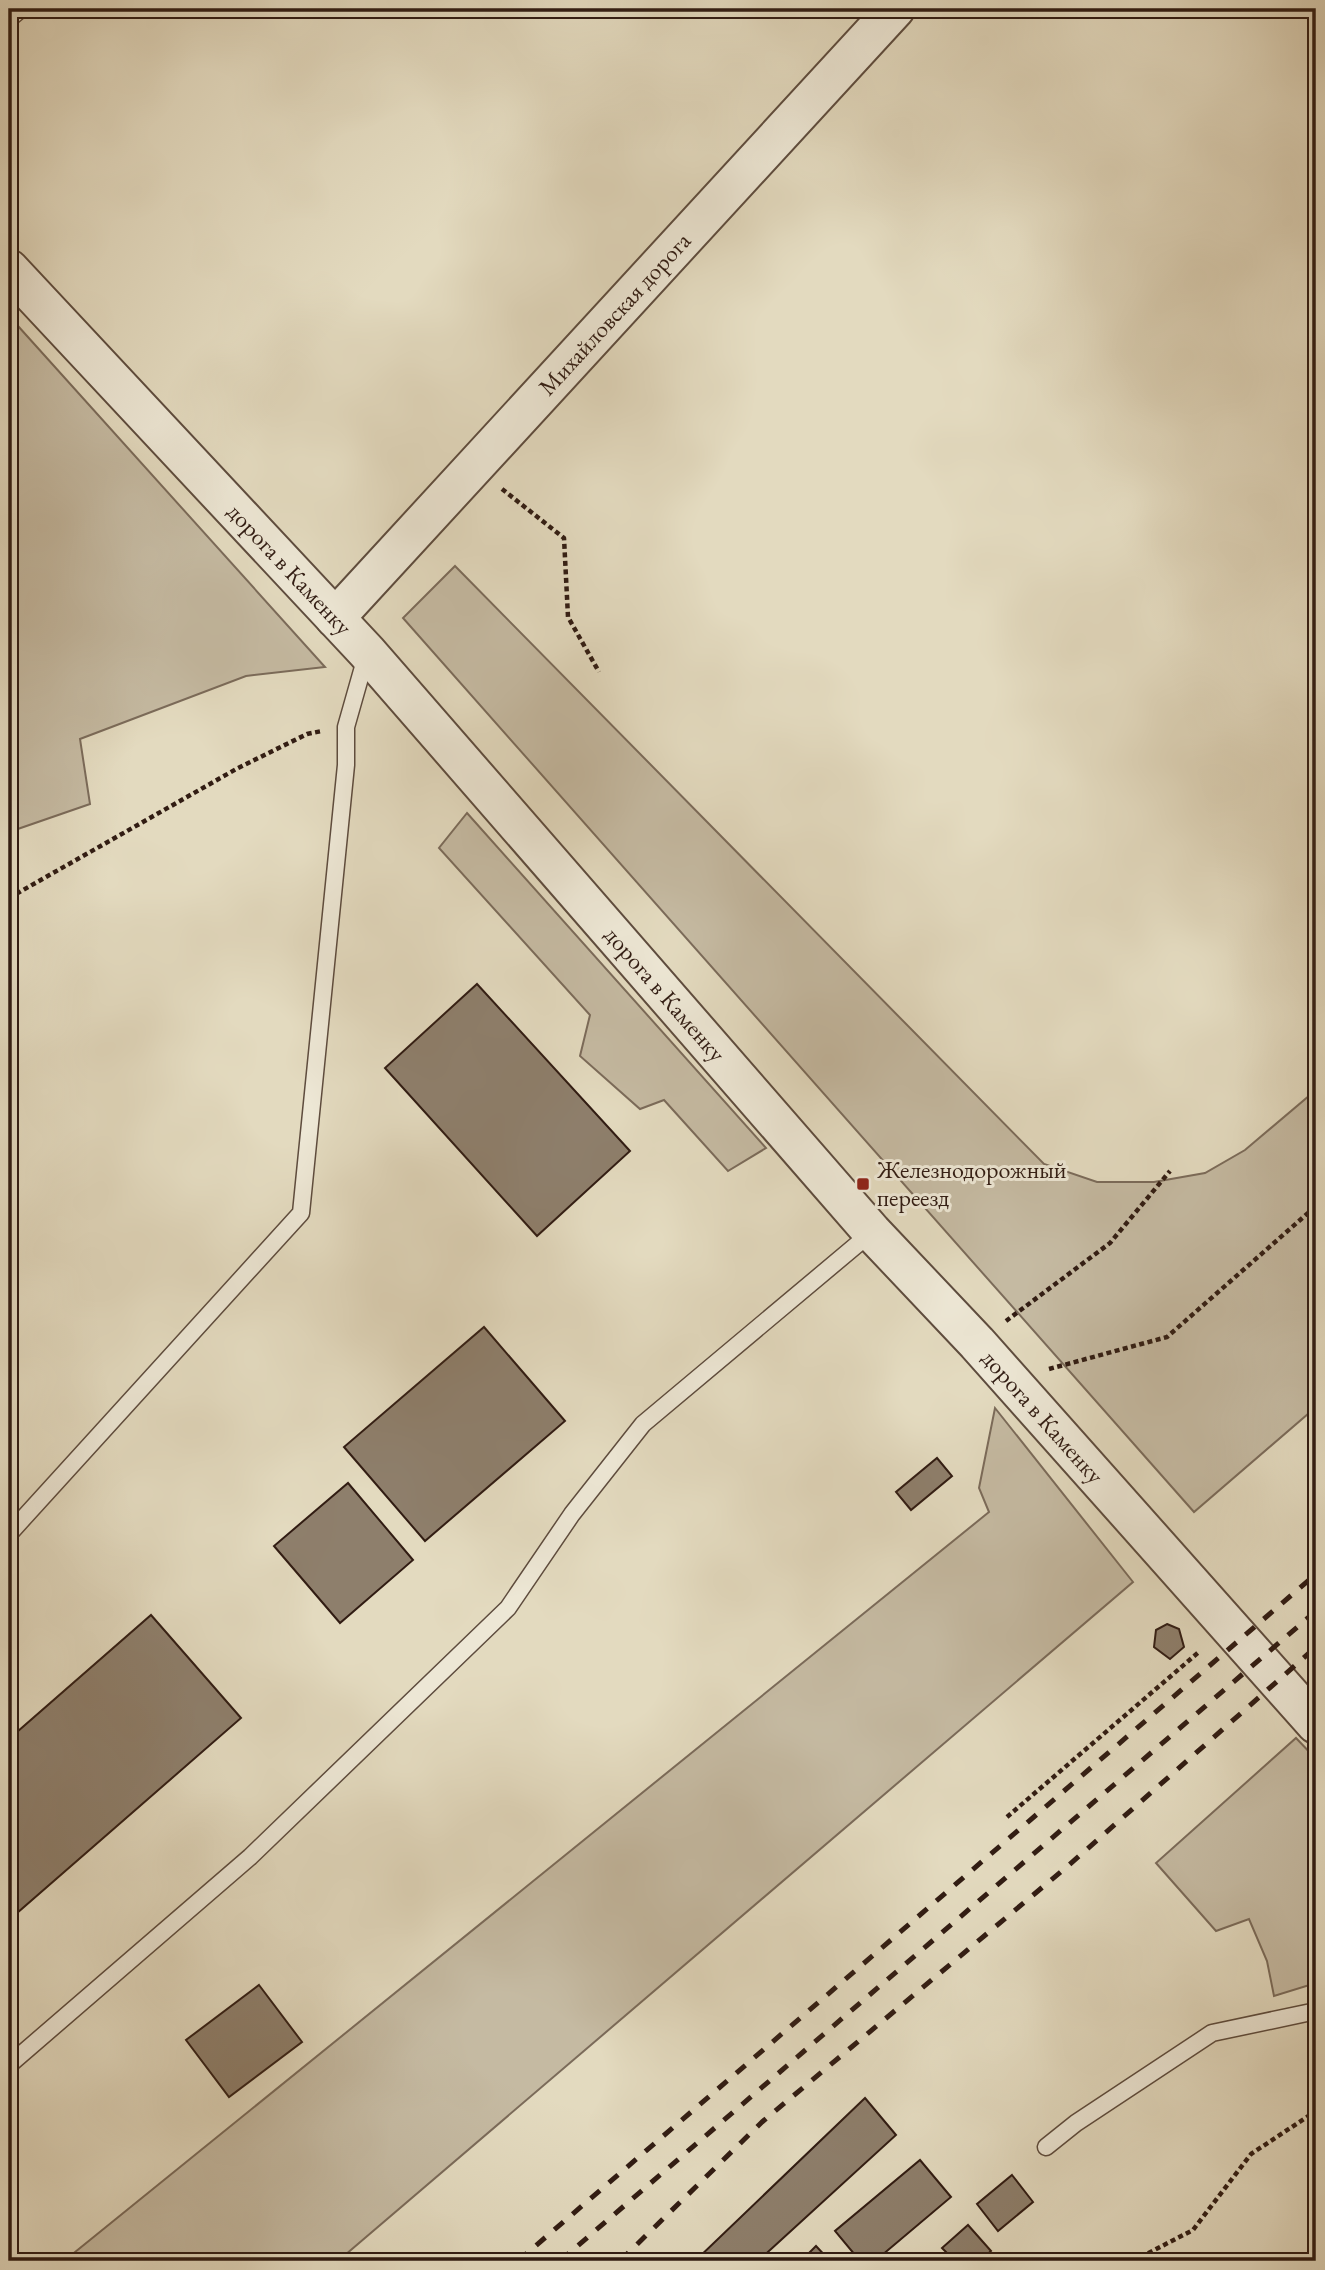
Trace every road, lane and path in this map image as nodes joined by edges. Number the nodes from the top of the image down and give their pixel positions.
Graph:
1 (21, 9) edge
2 (895, 9) edge
3 (9, 19) edge
4 (9, 269) edge
5 (472, 469) junction
6 (335, 618) junction
7 (367, 652) junction
8 (599, 672) dead end
9 (346, 727) junction
10 (9, 898) edge
11 (1170, 1171) dead end
12 (1316, 1206) edge
13 (872, 1232) junction
14 (977, 1343) junction
15 (1010, 1380) junction
16 (9, 1534) edge
17 (1209, 1643) dead end
18 (1316, 1724) edge
19 (1007, 1817) dead end
20 (1316, 2011) edge
21 (9, 2065) edge
22 (1316, 2111) edge
23 (1046, 2147) dead end
24 (1133, 2261) edge

1 - 3 lane
2 - 5 street, Михайловская дорога
4 - 6 street, дорога в Каменку
5 - 6 street, Михайловская дорога
5 - 8 path
6 - 7 street, дорога в Каменку
7 - 9 lane
7 - 13 street, дорога в Каменку
9 - 10 path
9 - 16 lane
11 - 14 path
12 - 15 path
13 - 14 street, дорога в Каменку
13 - 21 lane
14 - 15 street, дорога в Каменку
15 - 18 street, дорога в Каменку
17 - 19 path
20 - 23 lane
22 - 24 path

